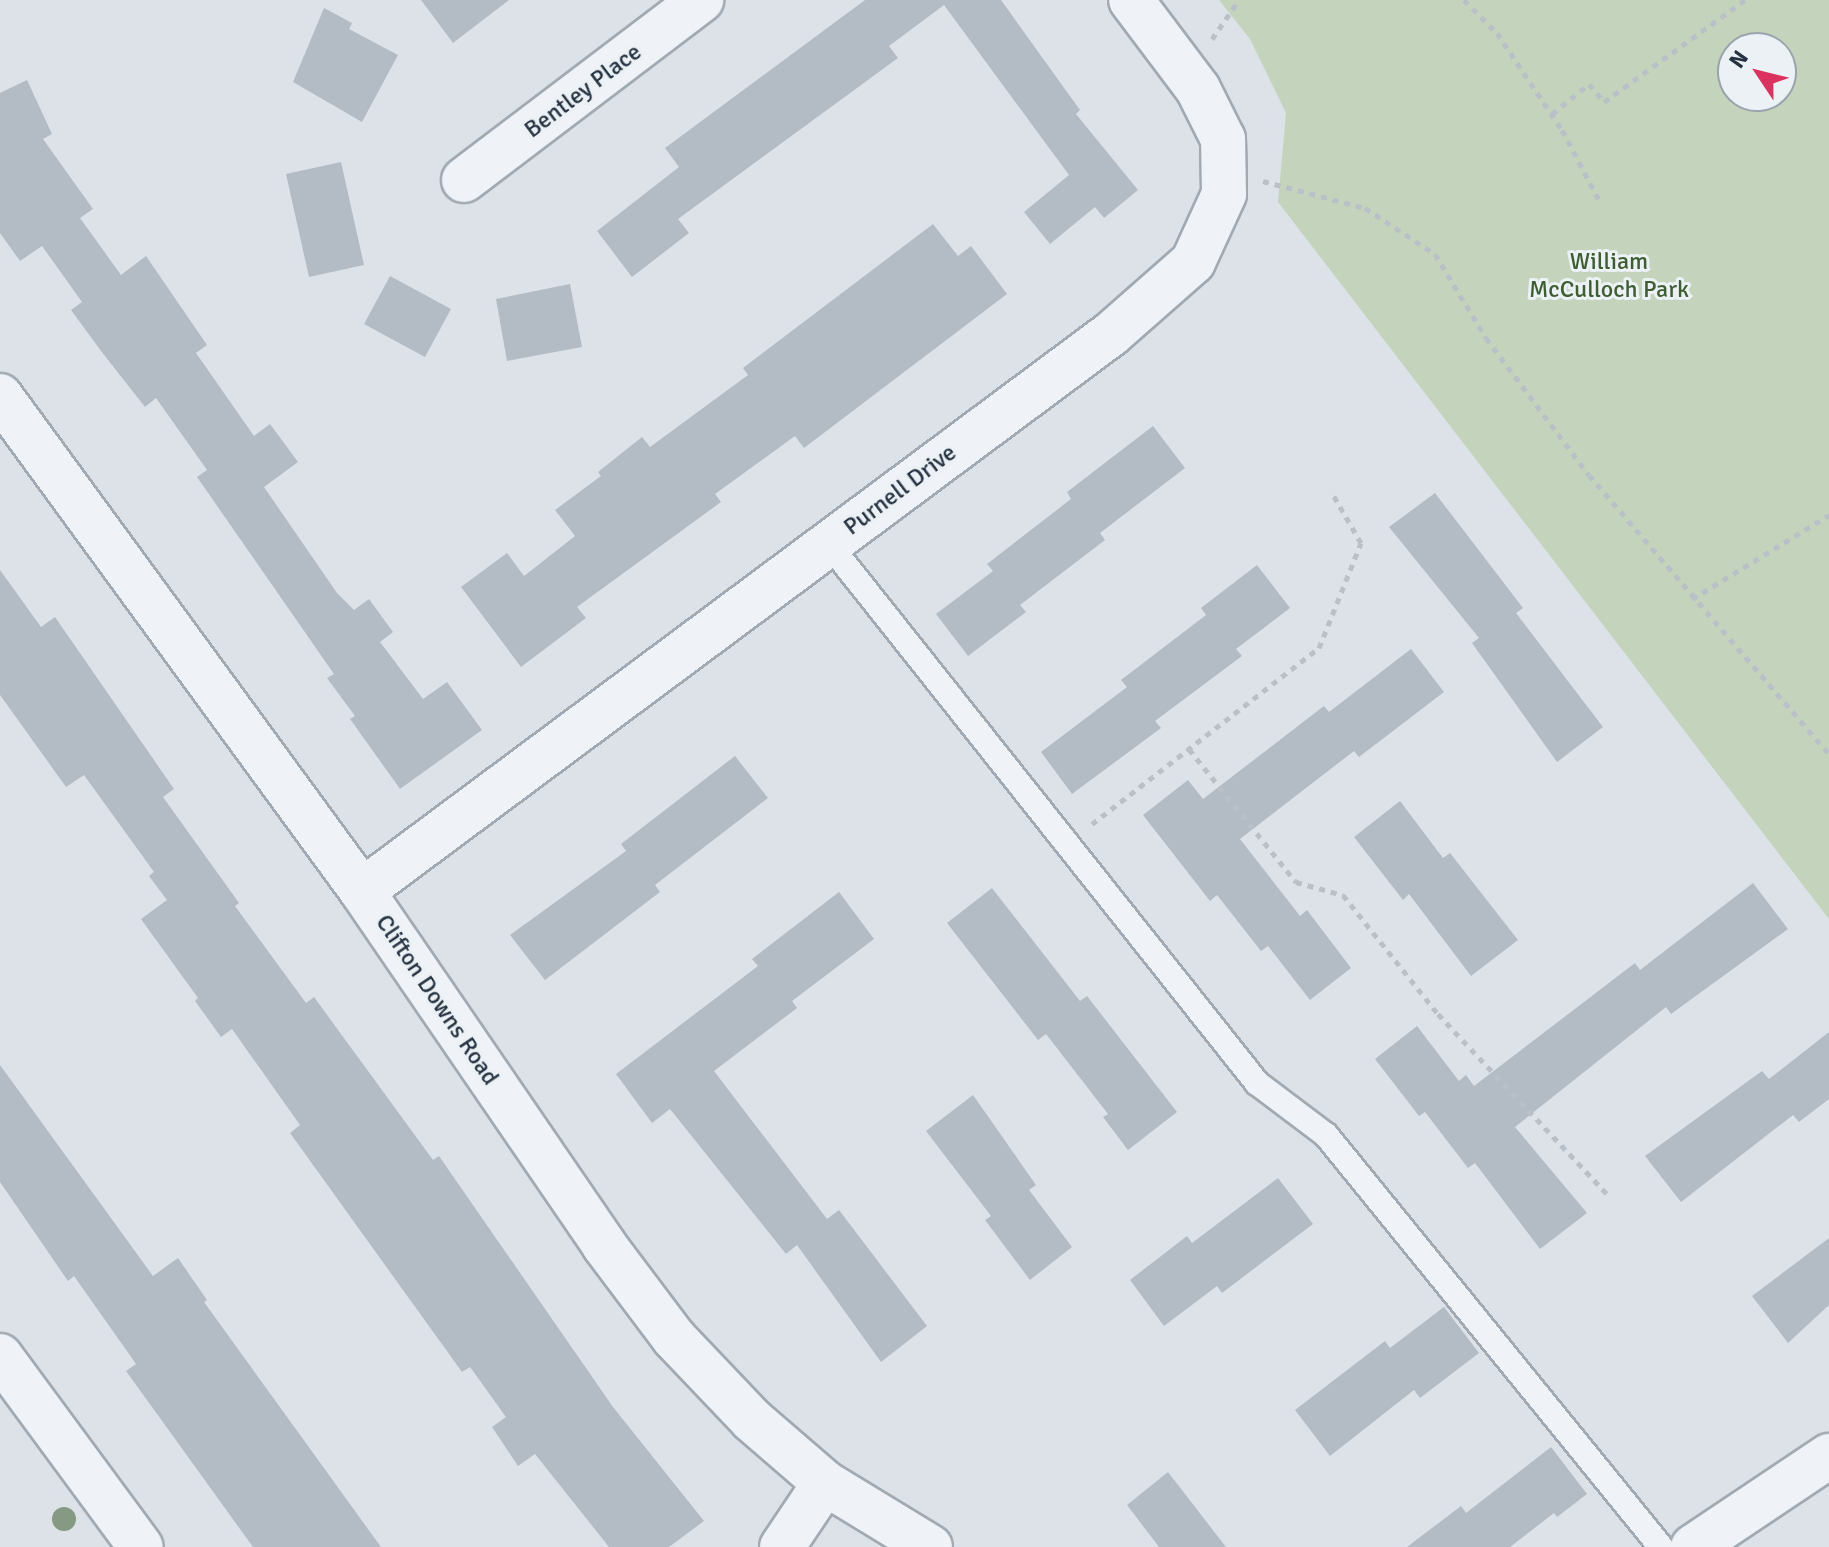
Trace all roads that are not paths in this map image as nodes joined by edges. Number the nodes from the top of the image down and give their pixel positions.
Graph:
1 (701, 0) edge
2 (1131, 0) edge
3 (464, 180) dead end
4 (0, 396) edge
5 (828, 543) junction
6 (362, 891) junction
7 (0, 1356) edge
8 (1829, 1456) edge
9 (825, 1483) junction
10 (141, 1547) edge
11 (782, 1547) edge
12 (930, 1547) edge
13 (1661, 1547) edge
14 (1693, 1547) edge

1 - 3 street, Bentley Place
2 - 5 street, Purnell Drive
4 - 6 street, Clifton Downs Road
5 - 6 street, Purnell Drive
5 - 13 lane
6 - 9 street, Clifton Downs Road
7 - 10 street
8 - 14 street
9 - 11 street
9 - 12 street, Clifton Downs Road

